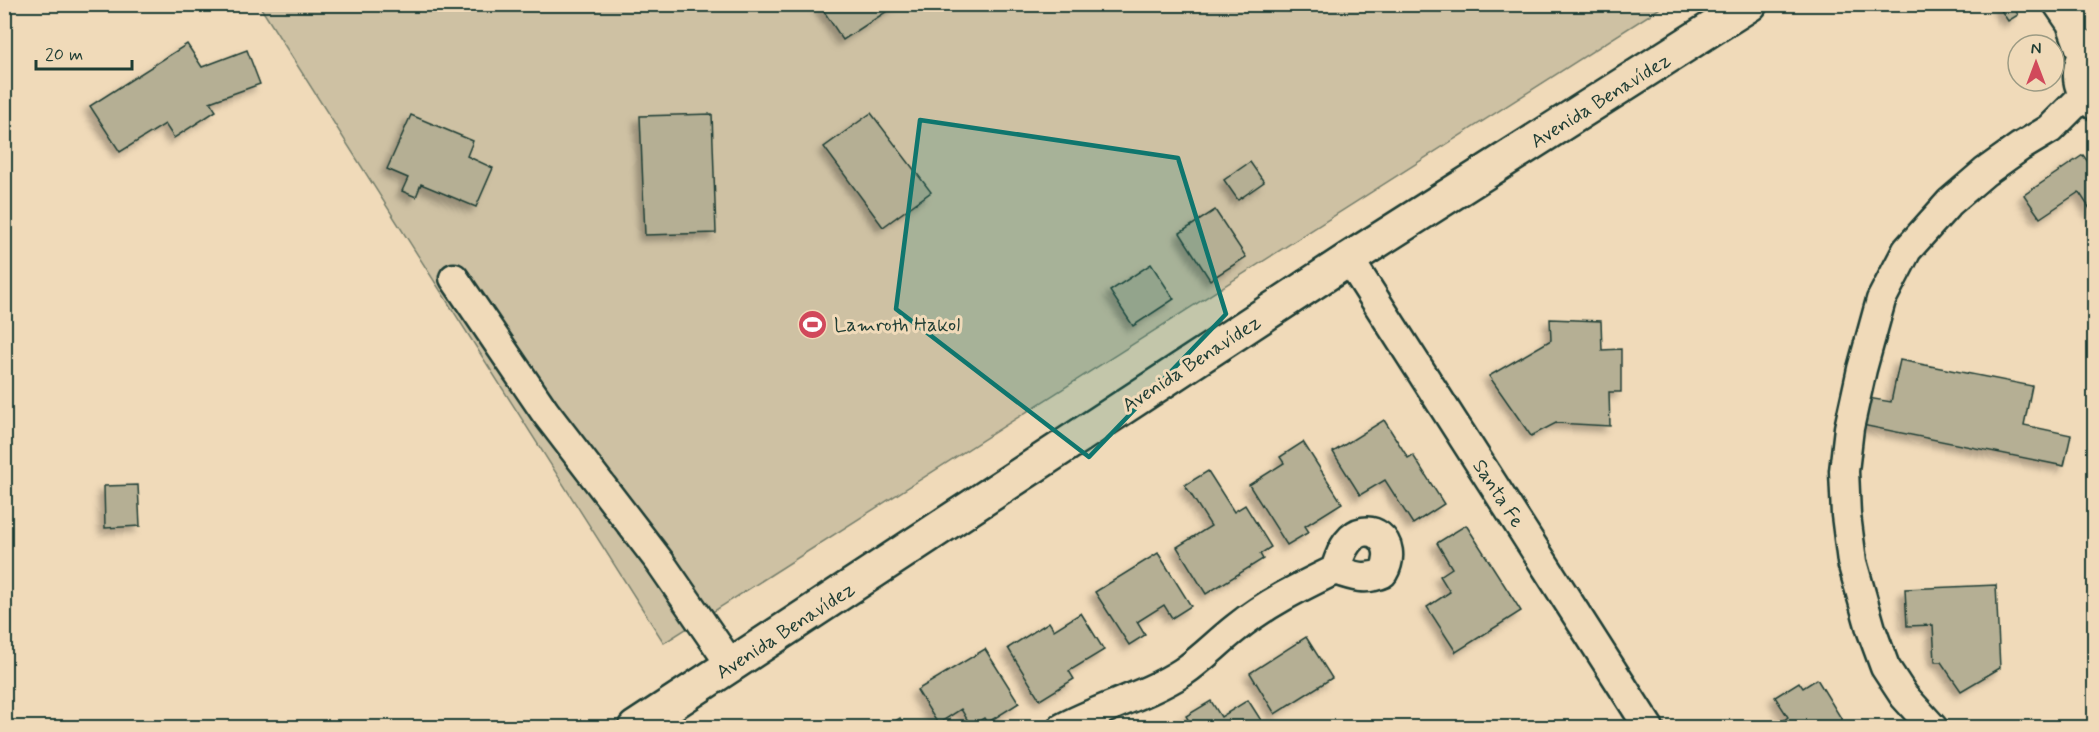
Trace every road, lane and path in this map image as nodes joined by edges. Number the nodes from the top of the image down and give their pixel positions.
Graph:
1 (1750, 4) edge
2 (2058, 4) edge
3 (2086, 4) edge
4 (2094, 17) edge
5 (2089, 51) edge
6 (2089, 100) edge
7 (1349, 259) junction
8 (454, 278) dead end
9 (1335, 570) dead end
10 (731, 665) junction
11 (635, 728) edge
12 (1062, 728) edge
13 (1649, 728) edge
14 (1933, 728) edge

1 - 7 main road, Avenida Benavídez
2 - 5 street
3 - 4 street
5 - 6 street
6 - 14 street
7 - 10 main road, Avenida Benavídez
7 - 13 street, Santa Fe
8 - 10 street
9 - 12 street
10 - 11 main road, Avenida Benavídez

